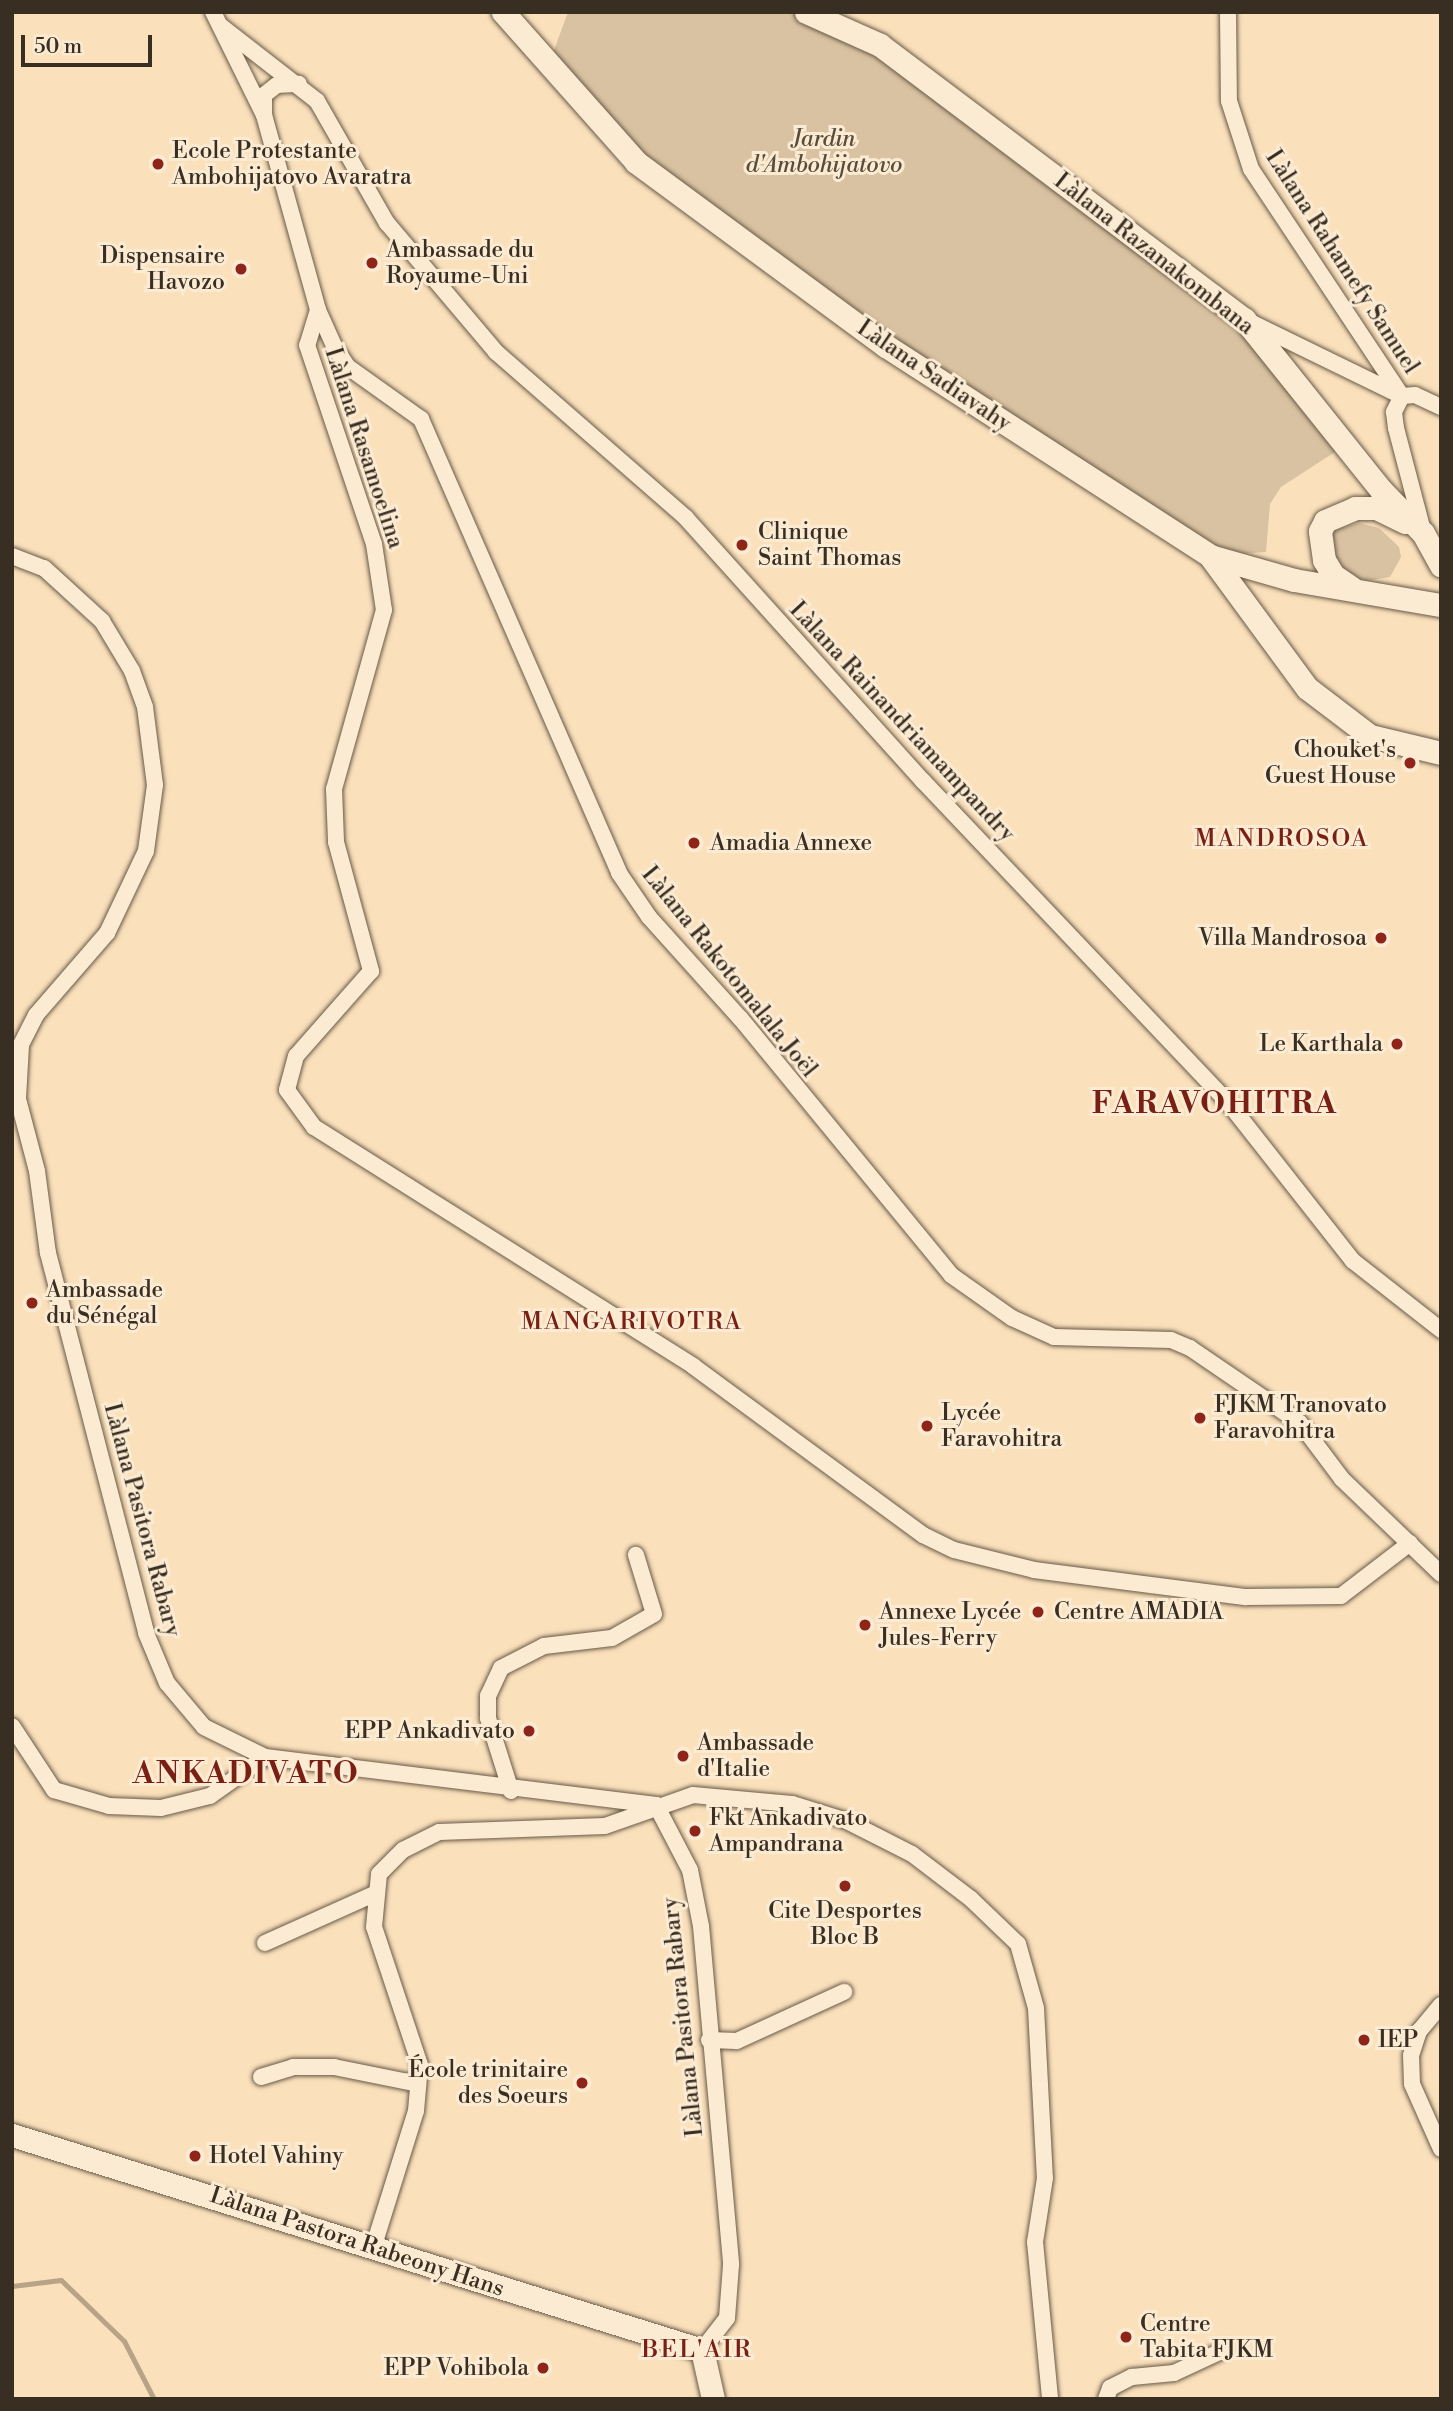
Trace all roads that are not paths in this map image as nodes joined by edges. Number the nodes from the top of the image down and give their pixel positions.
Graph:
1 (503, 12) edge
2 (806, 12) edge
3 (1228, 12) edge
4 (216, 19) edge
5 (299, 84) junction
6 (264, 116) junction
7 (318, 310) junction
8 (1244, 319) junction
9 (1402, 396) junction
10 (1441, 407) edge
11 (1423, 533) junction
12 (12, 556) edge
13 (1210, 556) junction
14 (1441, 565) edge
15 (1352, 588) junction
16 (1441, 605) edge
17 (1441, 753) edge
18 (1441, 1330) edge
19 (1410, 1543) junction
20 (636, 1555) dead end
21 (1441, 1574) edge
22 (12, 1726) edge
23 (265, 1757) junction
24 (511, 1791) junction
25 (656, 1805) junction
26 (376, 1893) junction
27 (265, 1943) dead end
28 (844, 1992) dead end
29 (1441, 2005) edge
30 (709, 2040) junction
31 (261, 2077) dead end
32 (418, 2084) junction
33 (12, 2135) edge
34 (1441, 2149) edge
35 (374, 2245) junction
36 (1226, 2349) dead end
37 (702, 2350) junction
38 (713, 2399) edge
39 (1049, 2399) edge
40 (1106, 2399) edge

1 - 13 main road, Làlana Sadiavahy
2 - 8 main road, Làlana Razanakombana
3 - 9 street, Làlana Rahamefy Samuel
4 - 5 street, Làlana Rainandriamampandry
4 - 6 street, Làlana Rakotomalala Joël
5 - 6 street
5 - 18 street, Làlana Rainandriamampandry
6 - 7 street, Làlana Rakotomalala Joël
7 - 19 street, Làlana Rakotomalala Joël
7 - 19 street, Làlana Rasamoelina
8 - 9 street
8 - 11 main road, Làlana Razanakombana
9 - 10 street
9 - 11 street, Làlana Rahamefy Samuel
11 - 14 main road, Làlana Razanakombana
11 - 15 main road
12 - 23 street, Làlana Pasitora Rabary
13 - 15 main road, Làlana Sadiavahy
13 - 17 main road
15 - 16 main road, Làlana Sadiavahy
19 - 21 street, Làlana Rakotomalala Joël
20 - 24 street
22 - 23 street
23 - 24 street, Làlana Pasitora Rabary
24 - 25 street, Làlana Pasitora Rabary
25 - 26 street
25 - 30 street, Làlana Pasitora Rabary
25 - 39 street
26 - 27 street
26 - 32 street
28 - 30 street
29 - 34 street
30 - 37 street, Làlana Pasitora Rabary
31 - 32 street
32 - 35 street
33 - 35 main road, Làlana Pastora Rabeony Hans
35 - 37 main road, Làlana Pastora Rabeony Hans
36 - 40 street
37 - 38 main road

